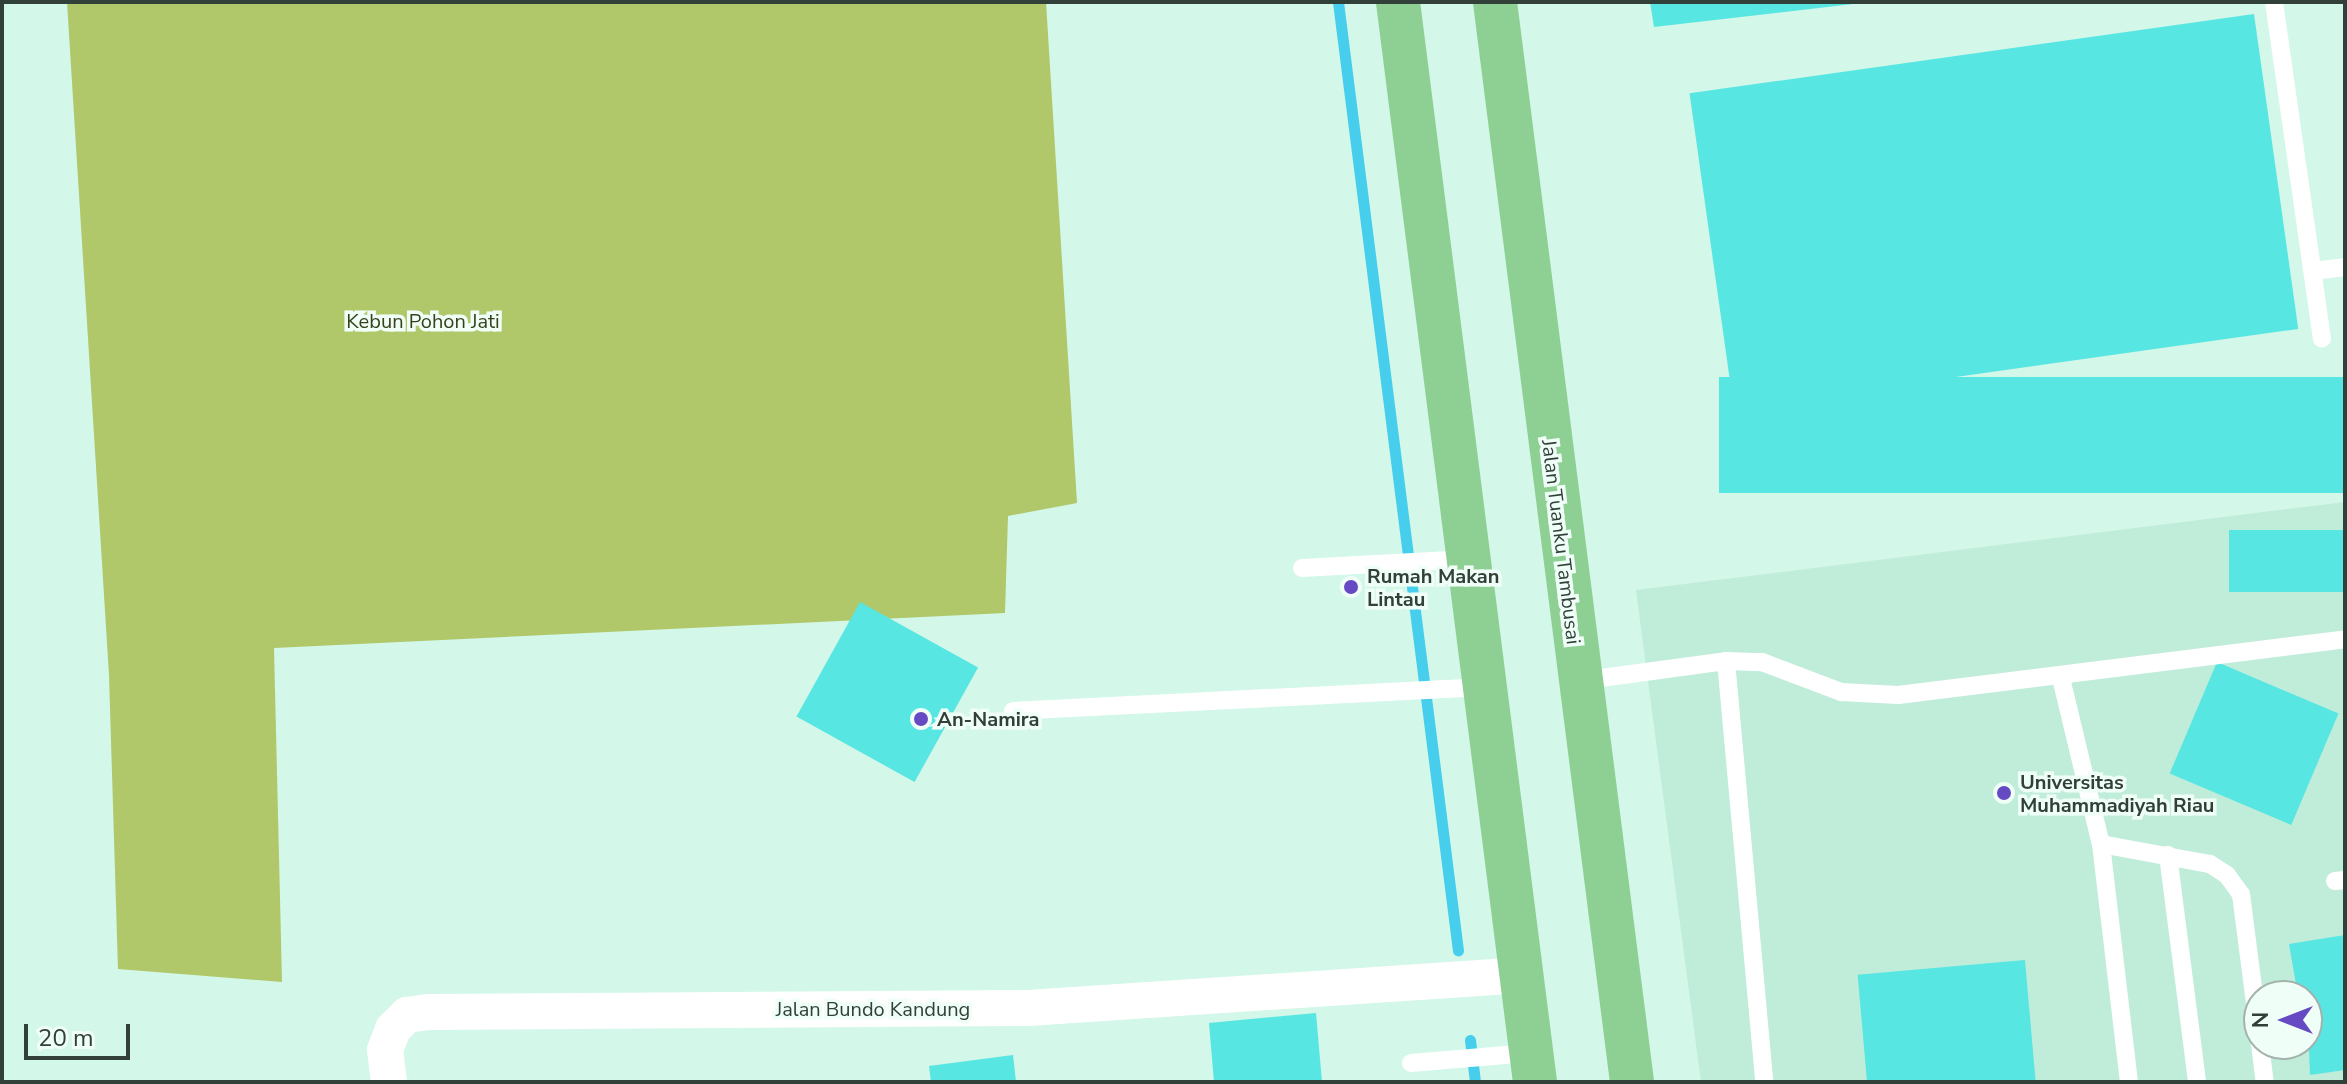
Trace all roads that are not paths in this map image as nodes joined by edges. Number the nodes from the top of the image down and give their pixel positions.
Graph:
1 (1398, 2) edge
2 (1495, 2) edge
3 (2274, 2) edge
4 (2345, 267) edge
5 (2313, 271) junction
6 (2322, 339) dead end
7 (1469, 559) junction
8 (1302, 568) dead end
9 (2345, 639) edge
10 (1726, 661) junction
11 (2061, 678) junction
12 (1579, 681) junction
13 (1485, 687) junction
14 (1013, 711) dead end
15 (2101, 844) junction
16 (2168, 855) junction
17 (1524, 975) junction
18 (2252, 980) edge
19 (2262, 1060) edge
20 (1411, 1063) dead end
21 (1533, 1068) edge
22 (389, 1082) edge
23 (1632, 1082) edge
24 (1764, 1082) edge
25 (2129, 1082) edge
26 (2197, 1082) edge
27 (2265, 1082) edge

1 - 7 main road
2 - 12 main road, Jalan Tuanku Tambusai
3 - 5 lane
4 - 5 lane
5 - 6 lane
7 - 8 lane
7 - 13 main road
9 - 11 lane
10 - 11 lane
10 - 12 lane
10 - 24 lane
11 - 15 lane
12 - 23 main road, Jalan Tuanku Tambusai
13 - 14 lane
13 - 17 main road
15 - 16 lane
15 - 25 lane
16 - 18 lane
16 - 26 lane
17 - 21 main road
17 - 22 street, Jalan Bundo Kandung
19 - 27 lane
20 - 21 lane

